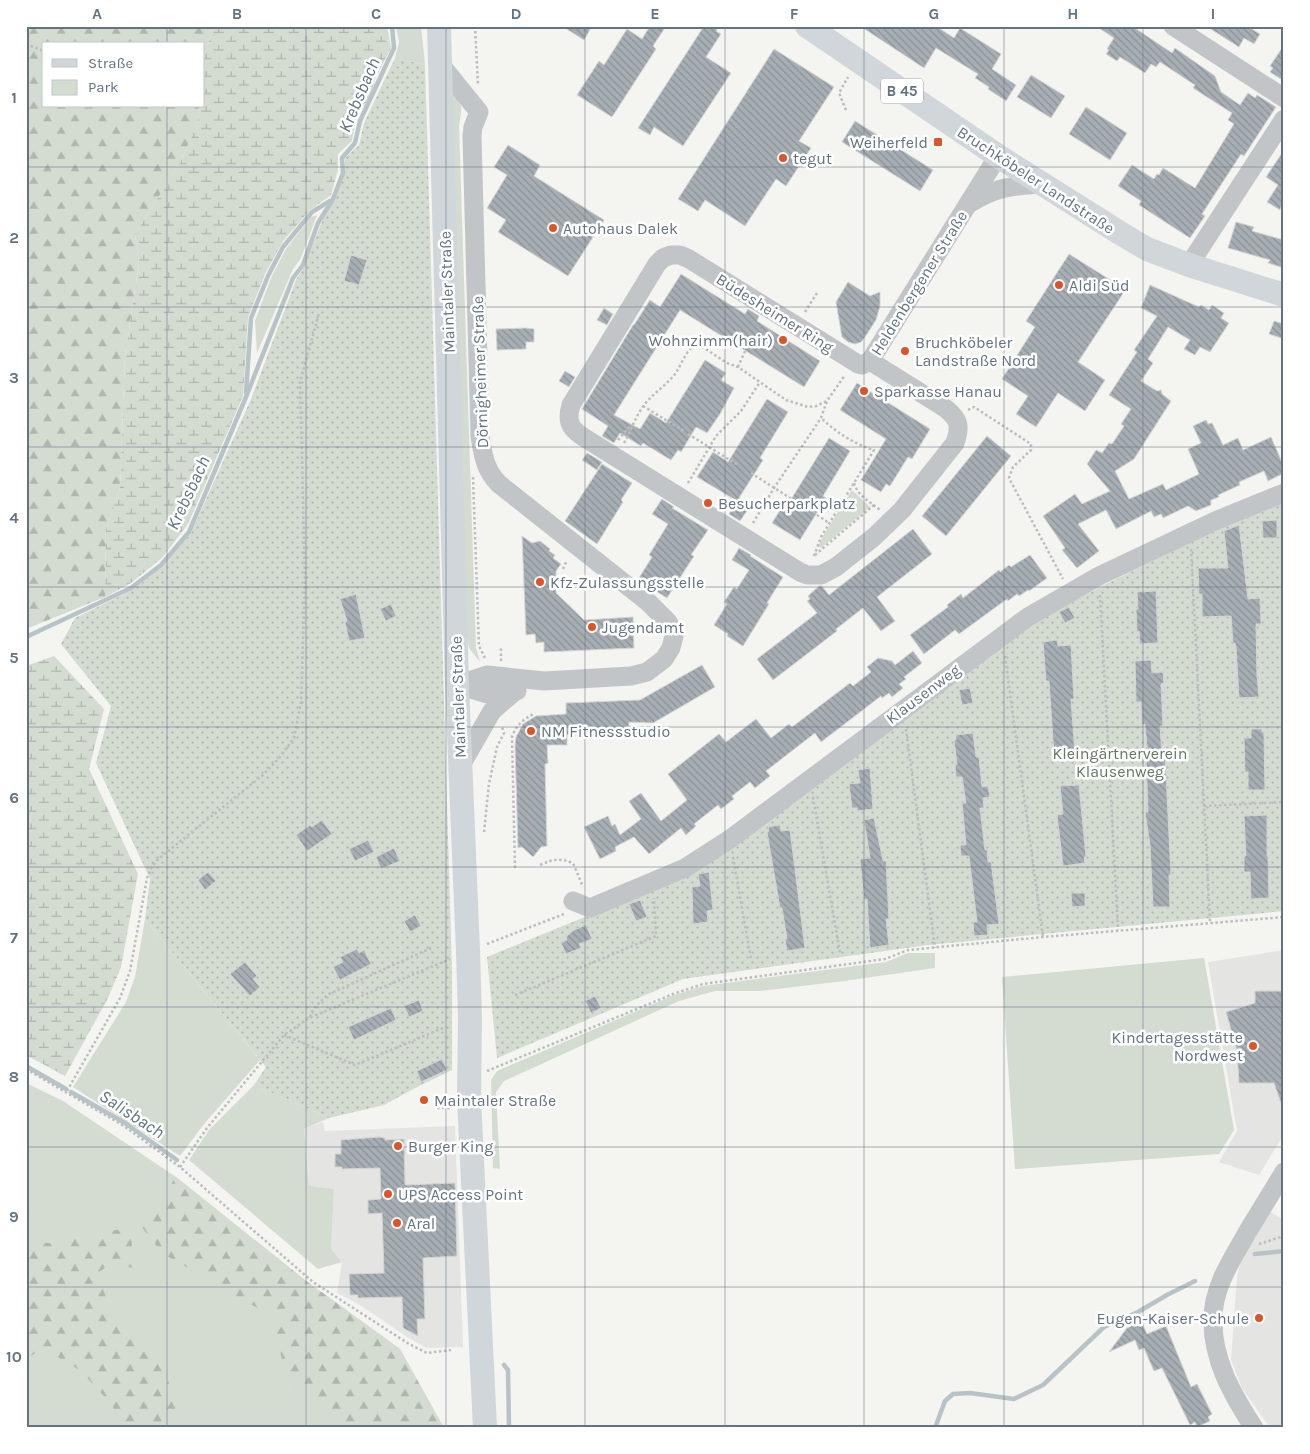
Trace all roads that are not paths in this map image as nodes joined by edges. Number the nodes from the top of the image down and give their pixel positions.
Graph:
1 (439, 26) edge
2 (807, 26) edge
3 (1173, 26) edge
4 (441, 65) junction
5 (1284, 98) edge
6 (1284, 119) edge
7 (998, 156) junction
8 (1041, 184) junction
9 (967, 206) junction
10 (1189, 265) junction
11 (1284, 295) edge
12 (870, 361) junction
13 (1284, 493) edge
14 (544, 681) junction
15 (457, 685) junction
16 (514, 692) junction
17 (460, 767) junction
18 (582, 905) road end
19 (1284, 1172) edge
20 (484, 1428) edge
21 (1254, 1428) edge

1 - 4 main road, Maintaler Straße
2 - 7 main road, Bruchköbeler Landstraße / B 45
3 - 5 street
4 - 14 street, Dörnigheimer Straße
4 - 15 main road, Maintaler Straße
6 - 10 street
7 - 8 main road, Bruchköbeler Landstraße / B 45
7 - 9 street, Heldenbergener Straße
8 - 9 street, Heldenbergener Straße
8 - 10 main road, Bruchköbeler Landstraße / B 45
9 - 12 street, Heldenbergener Straße
10 - 11 main road, Bruchköbeler Landstraße / B 45
12 - 12 street, Büdesheimer Ring
13 - 18 street, Klausenweg
14 - 15 street, Dörnigheimer Straße
14 - 16 street, Dörnigheimer Straße
15 - 16 street, Dörnigheimer Straße
15 - 17 main road, Maintaler Straße
16 - 17 street, Dörnigheimer Straße
17 - 20 main road, Maintaler Straße
19 - 21 street

